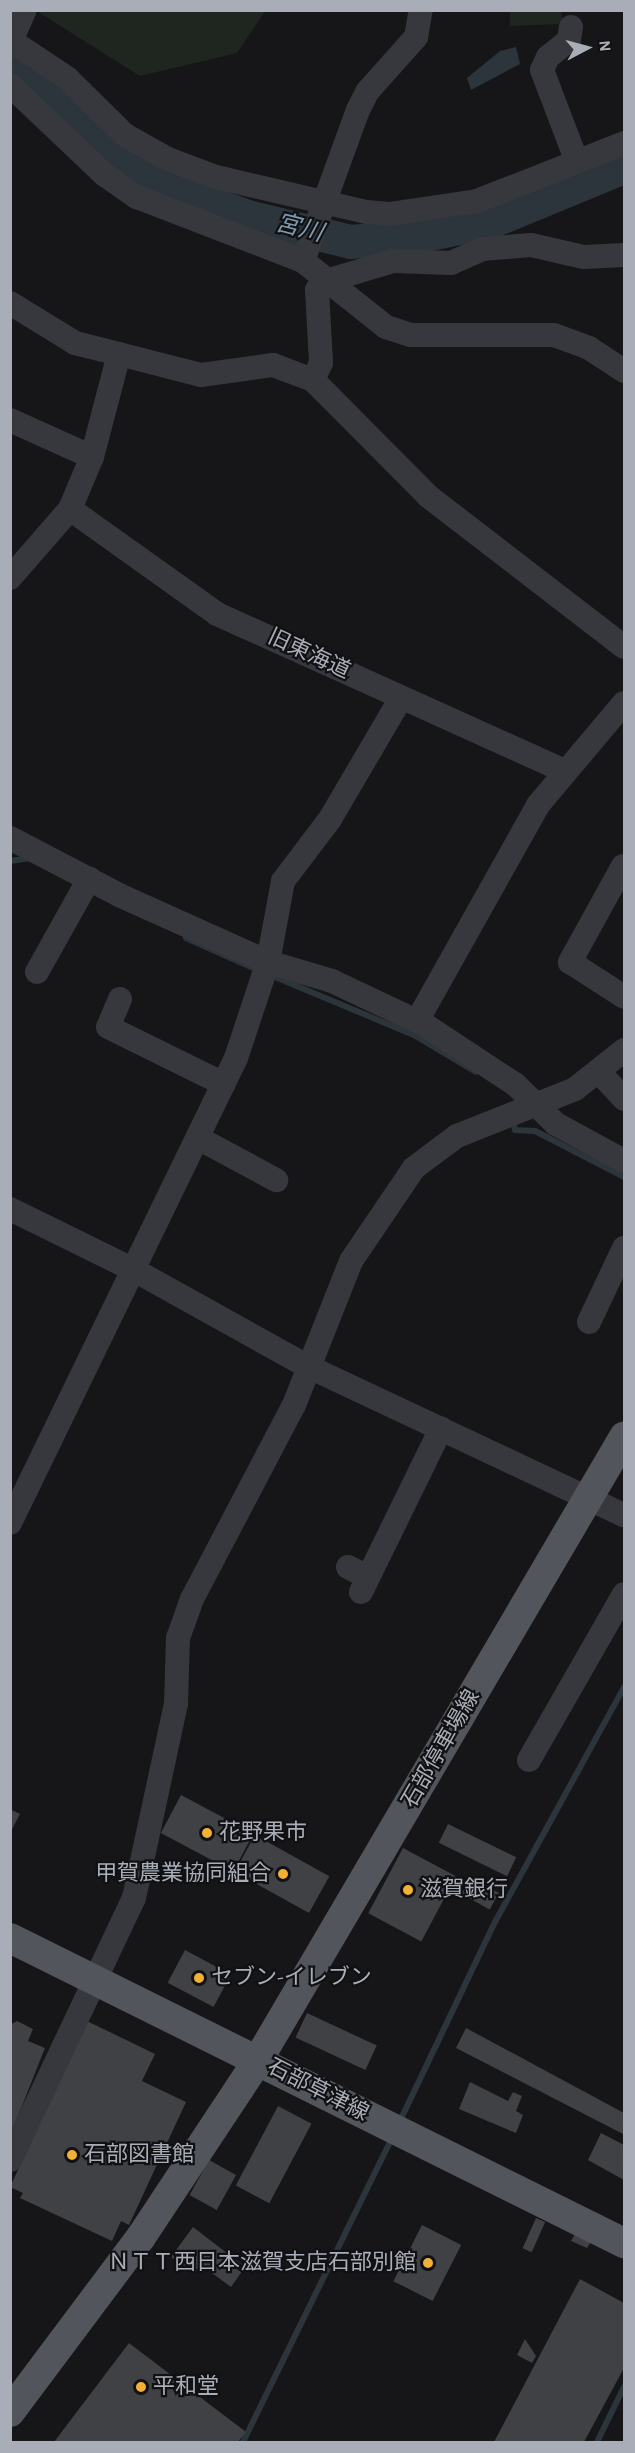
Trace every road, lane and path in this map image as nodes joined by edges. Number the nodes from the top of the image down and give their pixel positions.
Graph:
1 (25, 10) edge
2 (421, 10) edge
3 (571, 27) dead end
4 (11, 41) edge
5 (10, 85) edge
6 (624, 129) edge
7 (624, 142) edge
8 (574, 157) junction
9 (326, 207) junction
10 (307, 253) junction
11 (624, 255) edge
12 (326, 281) junction
13 (10, 303) edge
14 (119, 354) junction
15 (622, 365) edge
16 (314, 380) junction
17 (10, 420) edge
18 (92, 457) junction
19 (70, 509) junction
20 (10, 578) edge
21 (624, 647) edge
22 (401, 698) junction
23 (621, 715) edge
24 (565, 771) junction
25 (10, 838) edge
26 (623, 867) edge
27 (89, 879) junction
28 (268, 962) junction
29 (37, 972) dead end
30 (624, 997) edge
31 (120, 999) dead end
32 (417, 1021) junction
33 (624, 1050) edge
34 (599, 1072) junction
35 (224, 1084) junction
36 (624, 1100) edge
37 (539, 1104) junction
38 (198, 1138) junction
39 (624, 1161) edge
40 (276, 1179) dead end
41 (10, 1209) edge
42 (624, 1248) edge
43 (136, 1271) junction
44 (589, 1322) dead end
45 (307, 1366) junction
46 (441, 1429) junction
47 (624, 1437) edge
48 (20, 1481) edge
49 (588, 1498) junction
50 (624, 1515) edge
51 (10, 1523) edge
52 (359, 1579) dead end
53 (624, 1594) edge
54 (529, 1760) dead end
55 (10, 1938) edge
56 (95, 1983) junction
57 (258, 2060) junction
58 (10, 2160) edge
59 (624, 2243) edge
60 (10, 2412) edge

1 - 4 street
2 - 9 street
3 - 8 street
4 - 9 street
5 - 10 street
6 - 8 street
7 - 8 street
8 - 9 street
9 - 10 street
10 - 12 street
11 - 12 street
12 - 15 street
12 - 16 street
13 - 14 street
14 - 16 street
14 - 18 street
16 - 21 street
17 - 18 street
18 - 19 street
19 - 20 street
19 - 22 street, 旧東海道
22 - 24 street, 旧東海道
22 - 28 street
23 - 24 street
24 - 32 street
25 - 27 street
26 - 30 street
27 - 28 street
27 - 29 street
28 - 32 street
28 - 35 street
31 - 35 street
32 - 37 street
33 - 34 street
34 - 36 street
34 - 37 street
35 - 38 street
37 - 39 street
37 - 45 street
38 - 40 street
38 - 43 street
41 - 43 street
42 - 44 street
43 - 45 street
43 - 48 street
45 - 46 street
45 - 56 street
46 - 49 street
46 - 52 street
47 - 49 main road, 石部停車場線
48 - 51 street
49 - 50 street
49 - 57 main road, 石部停車場線
53 - 54 street
55 - 56 main road, 石部草津線
56 - 57 main road, 石部草津線
56 - 58 street
57 - 59 main road, 石部草津線
57 - 60 main road, 石部停車場線

